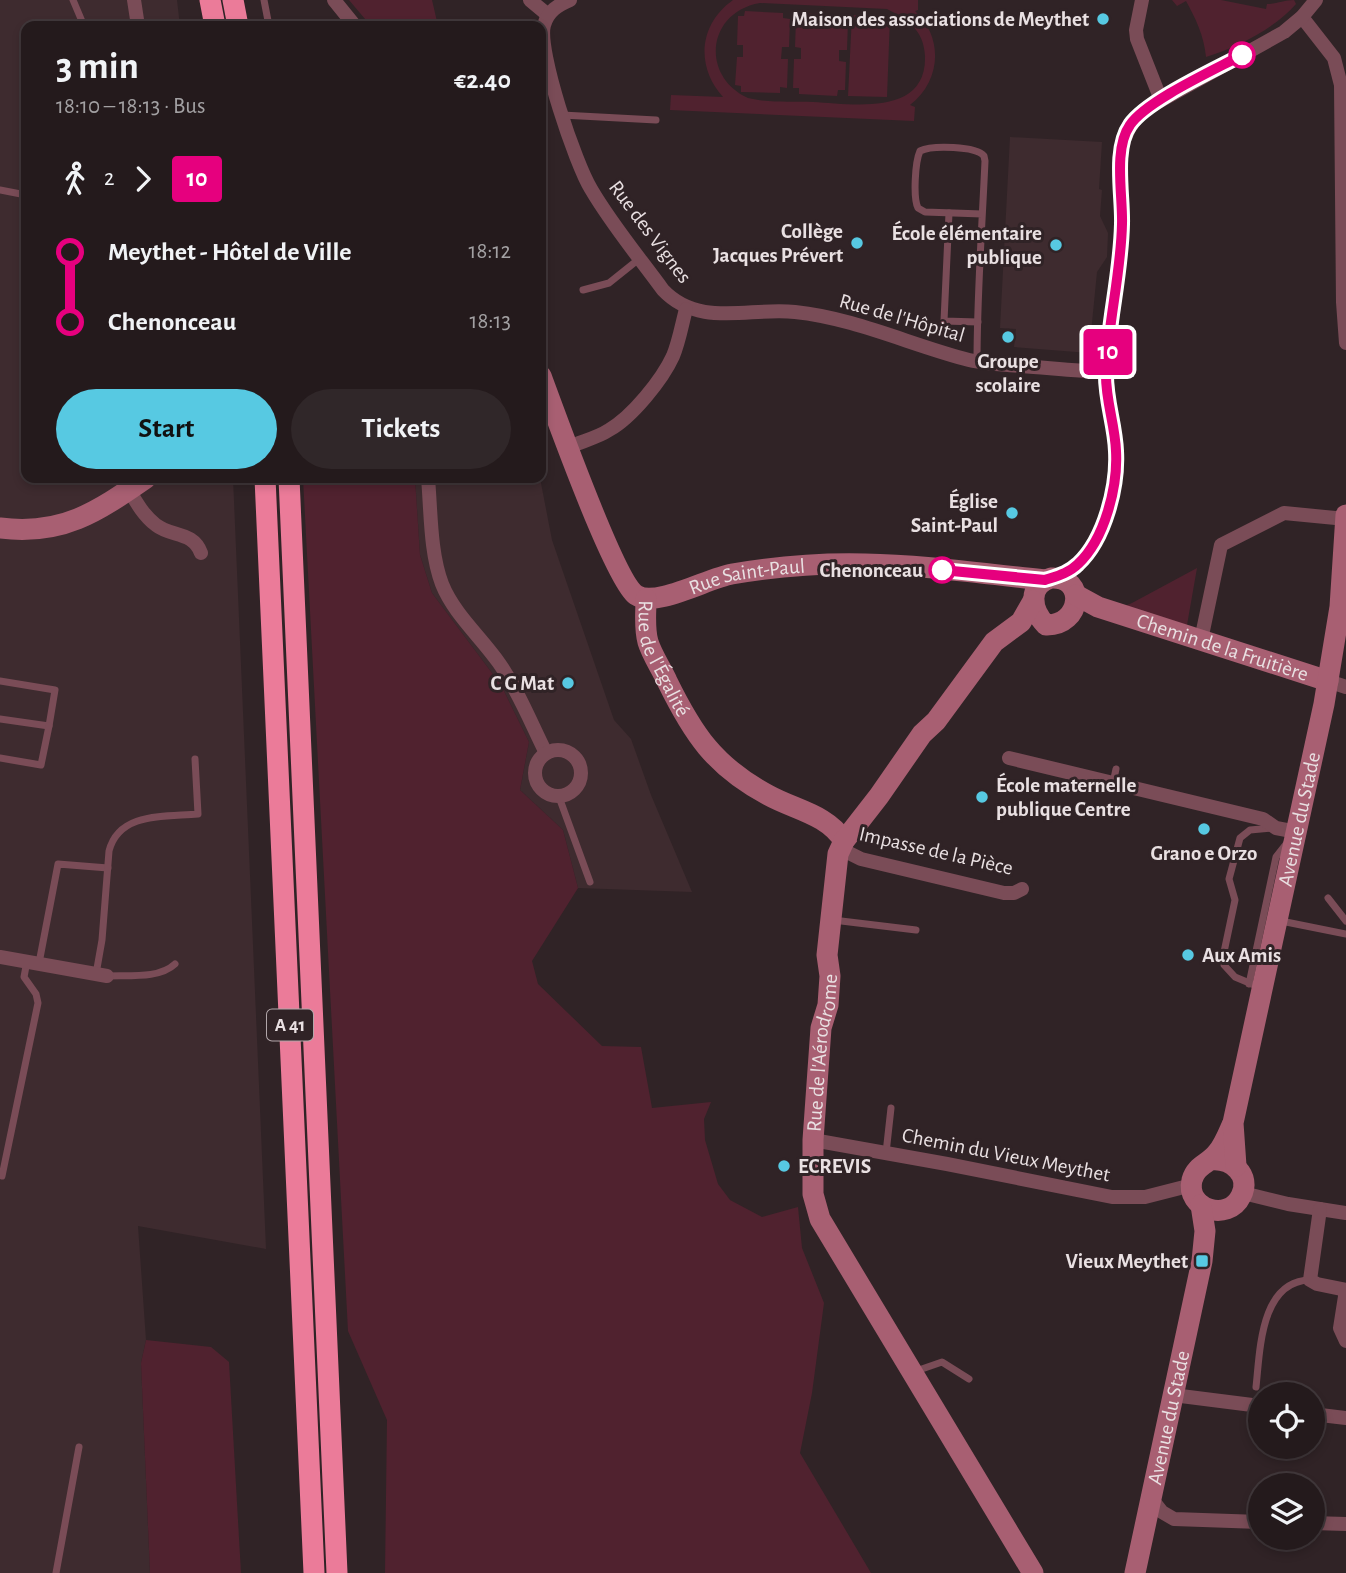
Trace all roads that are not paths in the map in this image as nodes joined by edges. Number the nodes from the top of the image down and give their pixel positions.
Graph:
1 (73, 0) edge
2 (134, 0) edge
3 (210, 0) edge
4 (233, 0) edge
5 (264, 0) edge
6 (334, 0) edge
7 (530, 0) edge
8 (570, 0) edge
9 (1142, 0) edge
10 (1315, 0) edge
11 (548, 15) junction
12 (1302, 18) junction
13 (82, 21) edge
14 (137, 21) edge
15 (214, 21) edge
16 (237, 21) edge
17 (268, 21) edge
18 (351, 21) edge
19 (546, 21) edge
20 (546, 47) edge
21 (1161, 100) junction
22 (562, 116) junction
23 (656, 120) dead end
24 (0, 190) edge
25 (21, 194) edge
26 (949, 213) junction
27 (982, 214) junction
28 (640, 259) junction
29 (583, 290) dead end
30 (686, 309) junction
31 (978, 322) junction
32 (1346, 343) edge
33 (977, 362) junction
34 (1106, 372) junction
35 (546, 389) edge
36 (569, 447) junction
37 (265, 483) edge
38 (289, 483) edge
39 (428, 483) edge
40 (137, 484) edge
41 (1346, 517) edge
42 (0, 528) edge
43 (201, 553) dead end
44 (1053, 590) junction
45 (646, 599) junction
46 (1098, 607) junction
47 (1067, 619) junction
48 (1021, 622) junction
49 (1046, 625) junction
50 (1202, 640) junction
51 (0, 681) edge
52 (1337, 684) edge
53 (0, 719) edge
54 (49, 726) junction
55 (546, 753) junction
56 (0, 758) edge
57 (1009, 758) dead end
58 (195, 759) dead end
59 (559, 797) junction
60 (1286, 830) junction
61 (843, 845) junction
62 (108, 868) junction
63 (590, 882) dead end
64 (1022, 889) dead end
65 (1328, 898) dead end
66 (831, 920) junction
67 (1277, 920) junction
68 (1346, 921) edge
69 (916, 930) dead end
70 (1346, 934) edge
71 (0, 957) edge
72 (33, 962) junction
73 (175, 964) dead end
74 (102, 975) junction
75 (1255, 986) junction
76 (891, 1108) dead end
77 (1233, 1123) junction
78 (813, 1140) junction
79 (886, 1153) junction
80 (1211, 1160) junction
81 (1236, 1166) junction
82 (2, 1176) edge
83 (1192, 1185) junction
84 (1236, 1201) junction
85 (1201, 1205) junction
86 (1320, 1209) junction
87 (1346, 1213) edge
88 (1202, 1261) junction
89 (1310, 1280) junction
90 (1346, 1290) edge
91 (1346, 1341) edge
92 (912, 1373) junction
93 (969, 1379) dead end
94 (1257, 1382) edge
95 (1173, 1395) junction
96 (1248, 1404) edge
97 (1325, 1415) edge
98 (1346, 1418) edge
99 (79, 1447) dead end
100 (1151, 1498) junction
101 (1248, 1522) edge
102 (1325, 1523) edge
103 (1346, 1524) edge
104 (1030, 1568) edge
105 (56, 1573) edge
106 (314, 1573) edge
107 (337, 1573) edge
108 (1135, 1573) edge

1 - 13 lane
2 - 14 street
3 - 15 highway
4 - 16 highway
5 - 17 lane
6 - 18 street
7 - 11 street
8 - 11 street
9 - 21 street
10 - 12 street
11 - 19 street, Rue des Vignes
12 - 21 street, Rue de l'Aérodrome
12 - 32 street
20 - 22 street, Rue des Vignes
21 - 34 street, Rue de l'Aérodrome
22 - 23 lane
22 - 28 street, Rue des Vignes
24 - 25 lane
26 - 27 lane
26 - 27 lane
26 - 31 lane
27 - 31 lane
28 - 29 lane
28 - 30 street, Rue des Vignes
30 - 33 street, Rue de l'Hôpital
30 - 36 street, Rue des Vignes
31 - 33 lane
33 - 34 street, Rue de l'Hôpital
34 - 44 street, Rue de l'Aérodrome
35 - 36 street, Rue de l'Égalité
36 - 45 street, Rue de l'Égalité
37 - 106 highway, A 41
38 - 107 highway, A 41
39 - 55 street
40 - 42 street
40 - 43 street
41 - 50 street
41 - 52 street, Avenue du Stade
44 - 45 street, Rue Saint-Paul
44 - 46 street, Chemin de la Fruitière
44 - 47 street
44 - 48 street, Rue de l'Aérodrome
44 - 49 street
45 - 61 street, Rue de l'Égalité
46 - 47 street
46 - 50 street, Chemin de la Fruitière
47 - 49 street
48 - 49 street
48 - 61 street, Rue de l'Aérodrome
50 - 52 street, Chemin de la Fruitière
51 - 54 lane
52 - 60 street, Avenue du Stade
53 - 54 lane
54 - 56 lane
55 - 59 street
55 - 59 street
57 - 60 street
58 - 62 lane
59 - 63 lane
60 - 67 street, Avenue du Stade
60 - 75 lane
60 - 75 lane
61 - 64 street, Impasse de la Pièce
61 - 66 street, Rue de l'Aérodrome
62 - 72 lane
62 - 74 lane
65 - 68 lane
66 - 69 lane
66 - 78 street, Rue de l'Aérodrome
67 - 70 lane
67 - 75 street, Avenue du Stade
71 - 72 street
72 - 74 street
72 - 82 lane
73 - 74 lane
75 - 77 street, Avenue du Stade
76 - 79 lane
77 - 80 street, Avenue du Stade
77 - 81 street, Avenue du Stade
78 - 79 street, Chemin du Vieux Meythet
78 - 92 street, Rue de l'Aérodrome
79 - 83 street, Chemin du Vieux Meythet
80 - 81 street
80 - 83 street
81 - 84 street
83 - 85 street
84 - 85 street
84 - 86 street
84 - 88 street, Avenue du Stade
85 - 88 street, Avenue du Stade
86 - 87 street
86 - 89 street
88 - 95 street, Avenue du Stade
89 - 90 street
89 - 94 lane
90 - 91 street
92 - 93 lane
92 - 104 street, Rue de l'Aérodrome
95 - 96 street
95 - 100 street, Avenue du Stade
97 - 98 street
99 - 105 lane
100 - 101 street
100 - 108 street, Avenue du Stade
102 - 103 street

